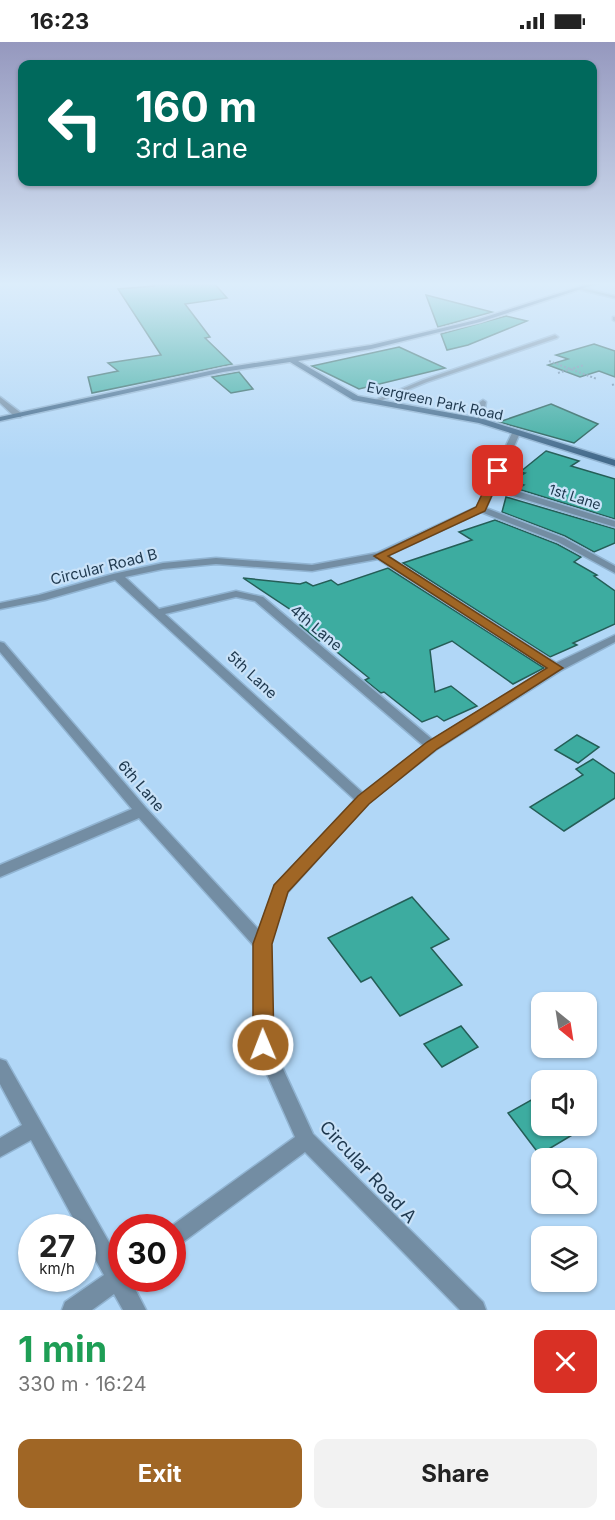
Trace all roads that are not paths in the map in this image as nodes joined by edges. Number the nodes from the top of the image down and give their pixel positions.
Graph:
1 (394, 341) edge
2 (543, 341) edge
3 (290, 359) junction
4 (0, 399) edge
5 (376, 401) junction
6 (483, 402) dead end
7 (18, 416) junction
8 (0, 419) edge
9 (480, 421) junction
10 (516, 433) junction
11 (615, 463) edge
12 (492, 486) junction
13 (481, 509) junction
14 (615, 524) edge
15 (380, 556) junction
16 (615, 570) edge
17 (117, 576) junction
18 (0, 606) edge
19 (159, 612) junction
20 (615, 638) edge
21 (0, 645) edge
22 (556, 668) junction
23 (432, 746) junction
24 (363, 800) junction
25 (141, 812) junction
26 (0, 871) edge
27 (262, 944) junction
28 (0, 1067) edge
29 (34, 1128) junction
30 (306, 1140) junction
31 (0, 1148) edge
32 (186, 1228) edge
33 (108, 1258) edge
34 (108, 1285) edge
35 (126, 1292) edge
36 (73, 1310) edge
37 (135, 1310) edge
38 (475, 1310) edge

1 - 3 main road
2 - 5 lane
3 - 5 main road, Evergreen Park Road
3 - 7 main road
4 - 7 street
5 - 9 main road, Evergreen Park Road
6 - 9 lane
7 - 8 main road
9 - 10 main road, Evergreen Park Road
10 - 11 main road, Evergreen Park Road
10 - 12 street
12 - 13 street
12 - 14 street, 1st Lane
13 - 15 street, Circular Road B
13 - 16 street
15 - 17 street, Circular Road B
15 - 22 street
17 - 18 street, Circular Road B
17 - 19 street, 5th Lane
19 - 23 street, 4th Lane
19 - 24 street, 5th Lane
20 - 22 street, Circular Road A
21 - 25 street, 6th Lane
22 - 23 street, Circular Road A
23 - 24 street, Circular Road A
24 - 27 street, Circular Road A
25 - 26 street
25 - 27 street, 6th Lane
27 - 30 street, Circular Road A
28 - 29 street
29 - 31 street
29 - 33 street
30 - 32 street
30 - 38 street, Circular Road A
34 - 36 street
35 - 37 street

